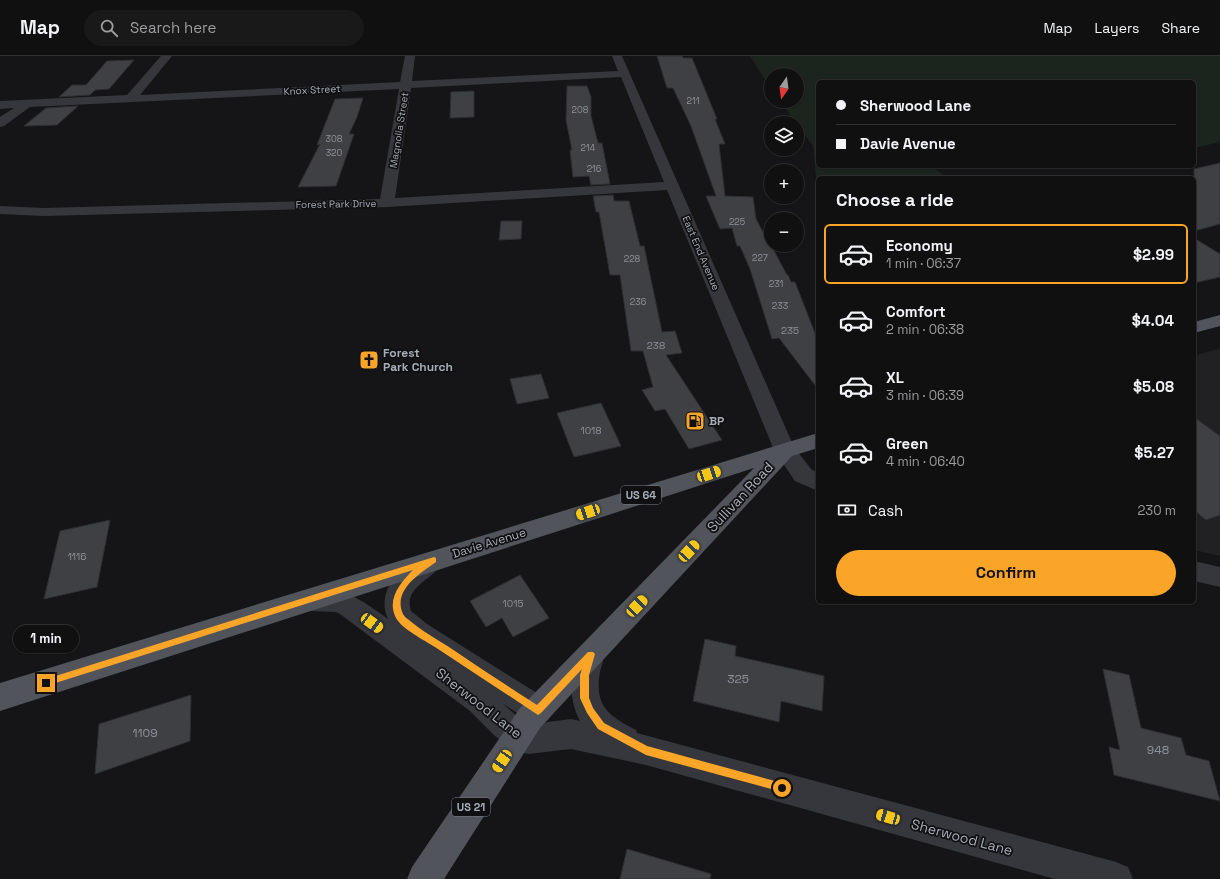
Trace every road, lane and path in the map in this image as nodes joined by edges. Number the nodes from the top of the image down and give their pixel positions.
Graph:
1 (167, 56) edge
2 (410, 56) edge
3 (617, 56) edge
4 (625, 74) junction
5 (406, 85) junction
6 (130, 99) junction
7 (27, 104) junction
8 (0, 105) edge
9 (0, 123) edge
10 (672, 186) junction
11 (387, 203) junction
12 (0, 210) edge
13 (1220, 320) edge
14 (1196, 327) edge
15 (816, 441) edge
16 (784, 450) junction
17 (816, 482) edge
18 (434, 560) junction
19 (1196, 571) edge
20 (1220, 576) edge
21 (307, 600) junction
22 (591, 654) junction
23 (0, 697) edge
24 (538, 710) junction
25 (518, 736) junction
26 (646, 750) junction
27 (424, 879) edge
28 (1116, 879) edge

1 - 6 street
2 - 5 street, Magnolia Street
3 - 4 street, East End Avenue
4 - 5 street, Knox Street
4 - 10 street, East End Avenue
5 - 6 street, Knox Street
5 - 11 street, Magnolia Street
6 - 7 street, Knox Street
7 - 8 street, Knox Street
7 - 9 street
10 - 11 street, Forest Park Drive
10 - 16 street, East End Avenue
11 - 12 street, Forest Park Drive
13 - 14 main road
15 - 16 main road, Davie Avenue
16 - 17 street, East End Avenue
16 - 18 main road, Davie Avenue / US 64
16 - 22 main road, Sullivan Road / US 21
18 - 21 main road, Davie Avenue / US 64
18 - 24 street, Sherwood Lane
19 - 20 street
21 - 23 main road, Davie Avenue / US 64
21 - 25 street, Sherwood Lane
22 - 24 main road, Sullivan Road / US 21
22 - 26 street, Sherwood Lane
24 - 25 main road, Sullivan Road / US 21
25 - 26 street, Sherwood Lane
25 - 27 main road, Sullivan Road / US 21
26 - 28 street, Sherwood Lane

